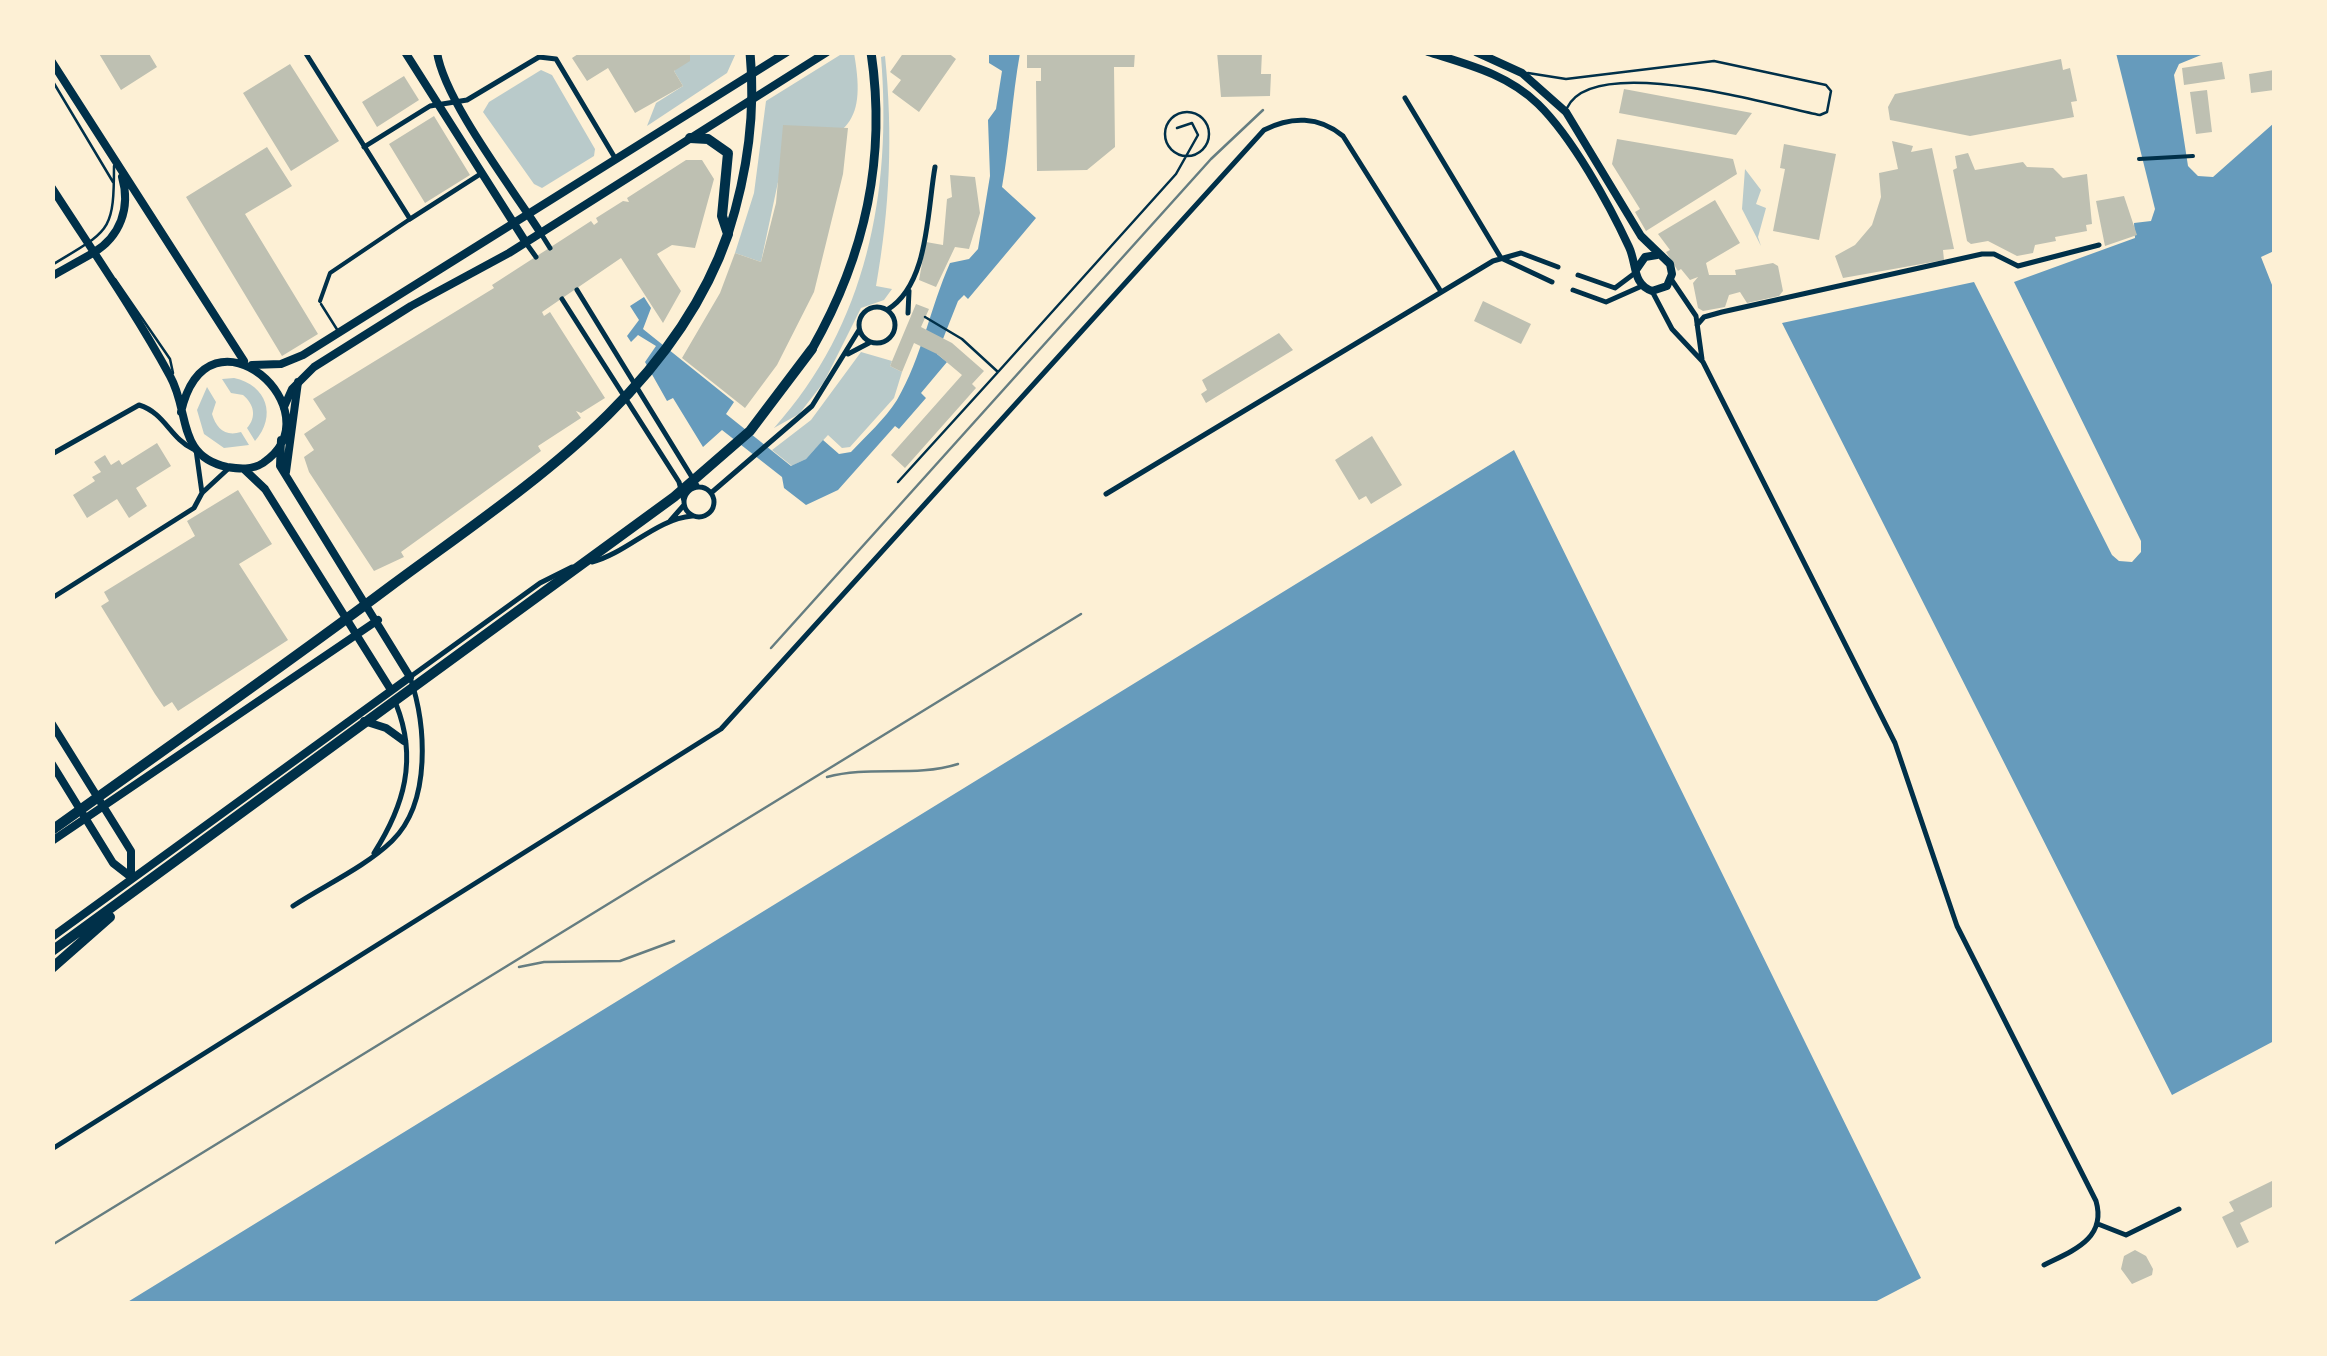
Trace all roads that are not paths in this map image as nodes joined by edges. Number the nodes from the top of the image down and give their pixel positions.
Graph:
1 (305, 52) edge
2 (405, 52) edge
3 (437, 52) edge
4 (750, 52) edge
5 (787, 52) edge
6 (828, 52) edge
7 (871, 52) edge
8 (1428, 52) edge
9 (1476, 52) edge
10 (52, 62) edge
11 (1522, 72) junction
12 (752, 75) junction
13 (52, 80) edge
14 (1405, 98) dead end
15 (753, 100) junction
16 (459, 103) junction
17 (438, 104) junction
18 (1566, 112) junction
19 (1177, 128) dead end
20 (690, 138) junction
21 (364, 147) junction
22 (1183, 156) junction
23 (2194, 156) dead end
24 (114, 159) junction
25 (2139, 159) dead end
26 (617, 160) junction
27 (935, 167) dead end
28 (52, 172) edge
29 (482, 173) junction
30 (53, 192) edge
31 (115, 192) junction
32 (529, 214) junction
33 (410, 219) junction
34 (514, 223) junction
35 (540, 232) junction
36 (727, 237) junction
37 (525, 241) junction
38 (87, 244) junction
39 (2099, 245) dead end
40 (550, 248) dead end
41 (93, 252) junction
42 (1657, 255) junction
43 (536, 257) dead end
44 (1501, 258) junction
45 (52, 265) edge
46 (1558, 267) dead end
47 (1636, 271) junction
48 (1578, 275) dead end
49 (52, 276) edge
50 (1671, 279) junction
51 (911, 282) junction
52 (1552, 282) dead end
53 (1642, 286) junction
54 (577, 290) dead end
55 (1440, 290) junction
56 (1573, 290) dead end
57 (1652, 291) junction
58 (562, 299) dead end
59 (320, 301) joint
60 (888, 311) junction
61 (910, 313) junction
62 (927, 318) dead end
63 (894, 326) junction
64 (1696, 326) junction
65 (859, 330) junction
66 (339, 332) junction
67 (1680, 336) junction
68 (871, 342) junction
69 (812, 348) joint
70 (1703, 362) junction
71 (250, 364) junction
72 (840, 364) junction
73 (998, 372) junction
74 (298, 382) junction
75 (284, 407) junction
76 (181, 412) junction
77 (281, 440) junction
78 (195, 450) junction
79 (52, 454) edge
80 (229, 467) junction
81 (244, 470) junction
82 (286, 476) junction
83 (898, 482) dead end
84 (698, 487) junction
85 (202, 492) junction
86 (711, 493) junction
87 (1106, 494) dead end
88 (684, 503) junction
89 (692, 516) junction
90 (668, 523) junction
91 (52, 598) edge
92 (378, 620) junction
93 (357, 634) junction
94 (410, 676) junction
95 (391, 690) junction
96 (350, 720) junction
97 (52, 724) edge
98 (404, 741) junction
99 (52, 764) edge
100 (134, 771) junction
101 (103, 806) junction
102 (86, 818) junction
103 (52, 821) edge
104 (52, 830) edge
105 (52, 841) edge
106 (372, 856) junction
107 (131, 877) junction
108 (149, 884) junction
109 (294, 906) dead end
110 (52, 937) edge
111 (52, 951) edge
112 (52, 968) edge
113 (52, 1149) edge
114 (2179, 1209) dead end
115 (2098, 1224) junction
116 (2044, 1264) dead end

1 - 21 street
2 - 17 street
3 - 16 street
4 - 12 main road
5 - 12 street
6 - 15 street
7 - 69 main road
8 - 47 street
9 - 11 street
10 - 24 street
11 - 18 street
11 - 18 lane
12 - 15 main road
12 - 26 street
13 - 31 lane
14 - 44 street
15 - 20 street
15 - 36 main road
16 - 17 street
16 - 26 street
16 - 32 street
17 - 21 street
17 - 29 street
18 - 42 street
19 - 22 lane
20 - 35 street
20 - 36 highway
21 - 33 street
22 - 22 lane
22 - 73 lane
23 - 25 street
24 - 31 lane
24 - 41 street
24 - 71 street
26 - 32 street
27 - 51 street
28 - 30 lane
29 - 33 street
29 - 34 street
30 - 38 street
31 - 38 lane
32 - 34 street
32 - 35 street
33 - 59 street
34 - 37 street
34 - 66 street
35 - 37 street
35 - 40 street
36 - 100 highway
37 - 43 street
37 - 74 street
38 - 41 street
38 - 45 lane
39 - 64 street
41 - 49 street
41 - 76 street
42 - 47 street
42 - 50 street
44 - 46 street
44 - 52 street
44 - 55 street
47 - 48 street
47 - 53 street
50 - 57 street
50 - 64 street
51 - 60 street
51 - 61 street
53 - 56 street
53 - 57 street
54 - 84 street
55 - 87 street
55 - 113 street
57 - 67 street
58 - 88 street
59 - 66 lane
60 - 61 street
60 - 63 street
60 - 65 street
61 - 63 street
62 - 73 lane
63 - 68 street
64 - 67 street
64 - 70 street
65 - 68 street
65 - 72 street
66 - 71 street
67 - 70 street
68 - 72 street
69 - 108 highway
70 - 115 street
71 - 75 street
71 - 76 street
72 - 86 street
73 - 83 lane
74 - 75 street
74 - 82 street
75 - 77 street
76 - 78 street
77 - 81 street
77 - 82 street
78 - 79 street
78 - 80 street
78 - 85 street
80 - 81 street
80 - 85 street
81 - 93 street
82 - 92 street
84 - 86 street
84 - 88 street
85 - 91 street
86 - 89 street
88 - 89 street
88 - 90 street
89 - 90 street
90 - 94 street
92 - 93 street
92 - 94 street
93 - 95 street
93 - 101 street
94 - 95 street
94 - 106 street
95 - 96 street
95 - 98 street
96 - 98 street
96 - 107 street
97 - 101 street
98 - 106 street
99 - 102 street
100 - 103 highway
100 - 104 highway
101 - 102 street
101 - 107 street
102 - 105 street
102 - 107 street
106 - 109 street
107 - 110 street
108 - 111 highway
108 - 112 highway
114 - 115 street
115 - 116 street

